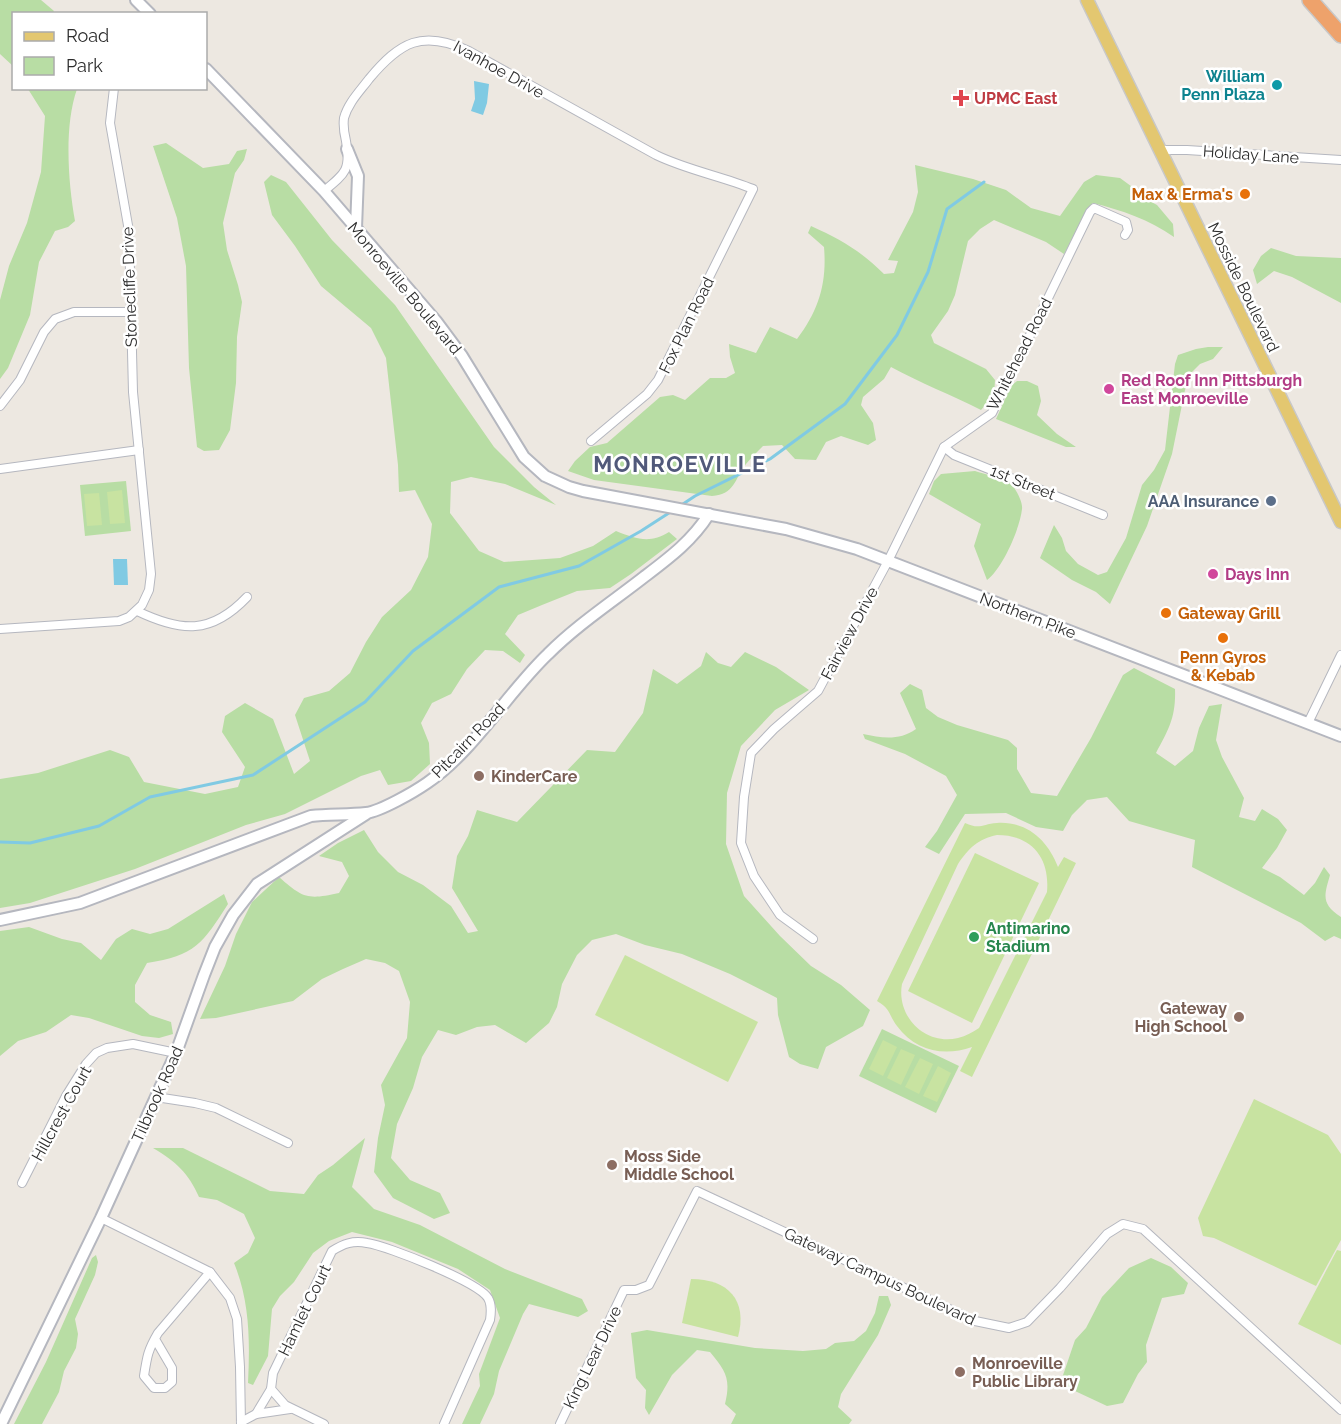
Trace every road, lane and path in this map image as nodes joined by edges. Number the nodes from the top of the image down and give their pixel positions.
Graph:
1 (136, 0) edge
2 (1087, 0) edge
3 (1310, 0) edge
4 (148, 12) edge
5 (1341, 35) edge
6 (207, 70) edge
7 (114, 90) edge
8 (347, 149) junction
9 (1161, 150) junction
10 (1341, 160) edge
11 (753, 189) joint
12 (324, 191) junction
13 (356, 228) junction
14 (1125, 235) dead end
15 (131, 312) junction
16 (0, 406) edge
17 (591, 441) dead end
18 (944, 447) junction
19 (139, 450) junction
20 (0, 469) edge
21 (709, 514) junction
22 (1103, 515) dead end
23 (1341, 522) edge
24 (888, 561) junction
25 (247, 597) dead end
26 (137, 611) junction
27 (0, 629) edge
28 (1341, 655) edge
29 (1308, 723) junction
30 (1341, 736) edge
31 (368, 813) junction
32 (0, 920) edge
33 (813, 939) dead end
34 (176, 1053) junction
35 (156, 1097) junction
36 (288, 1143) dead end
37 (22, 1183) dead end
38 (101, 1218) junction
39 (210, 1272) junction
40 (624, 1290) joint
41 (155, 1339) junction
42 (271, 1389) junction
43 (292, 1409) junction
44 (1341, 1410) edge
45 (256, 1414) junction
46 (241, 1423) edge
47 (1, 1424) edge
48 (324, 1424) edge
49 (444, 1424) edge
50 (560, 1424) edge

1 - 4 street
2 - 9 main road, Mosside Boulevard
3 - 5 highway
6 - 12 street, Monroeville Boulevard
7 - 15 street, Stonecliffe Drive
8 - 11 street, Ivanhoe Drive
8 - 12 street, Ivanhoe Drive
8 - 13 street
9 - 10 street, Holiday Lane
9 - 23 main road, Mosside Boulevard
11 - 17 street, Fox Plan Road
12 - 13 street, Monroeville Boulevard
13 - 21 street, Monroeville Boulevard
14 - 18 street, Whitehead Road
15 - 16 street
15 - 19 street, Stonecliffe Drive
18 - 22 street, 1st Street
18 - 24 street, Whitehead Road
19 - 20 street
19 - 26 street, Stonecliffe Drive
21 - 24 street, Northern Pike
21 - 31 street, Pitcairn Road
24 - 29 street, Northern Pike
24 - 33 street, Fairview Drive
25 - 26 street
26 - 27 street
28 - 29 street
29 - 30 street, Northern Pike
31 - 32 street, Pitcairn Road
31 - 34 street, Tilbrook Road
34 - 35 street, Tilbrook Road
34 - 37 street, Hillcrest Court
35 - 36 street
35 - 38 street, Tilbrook Road
38 - 39 street
38 - 47 street, Tilbrook Road
39 - 41 street
39 - 46 street
40 - 44 street, Gateway Campus Boulevard
40 - 50 street, King Lear Drive
41 - 41 street
42 - 43 street
42 - 45 street, Hamlet Court
42 - 49 street, Hamlet Court
43 - 45 street
43 - 48 street
45 - 46 street

